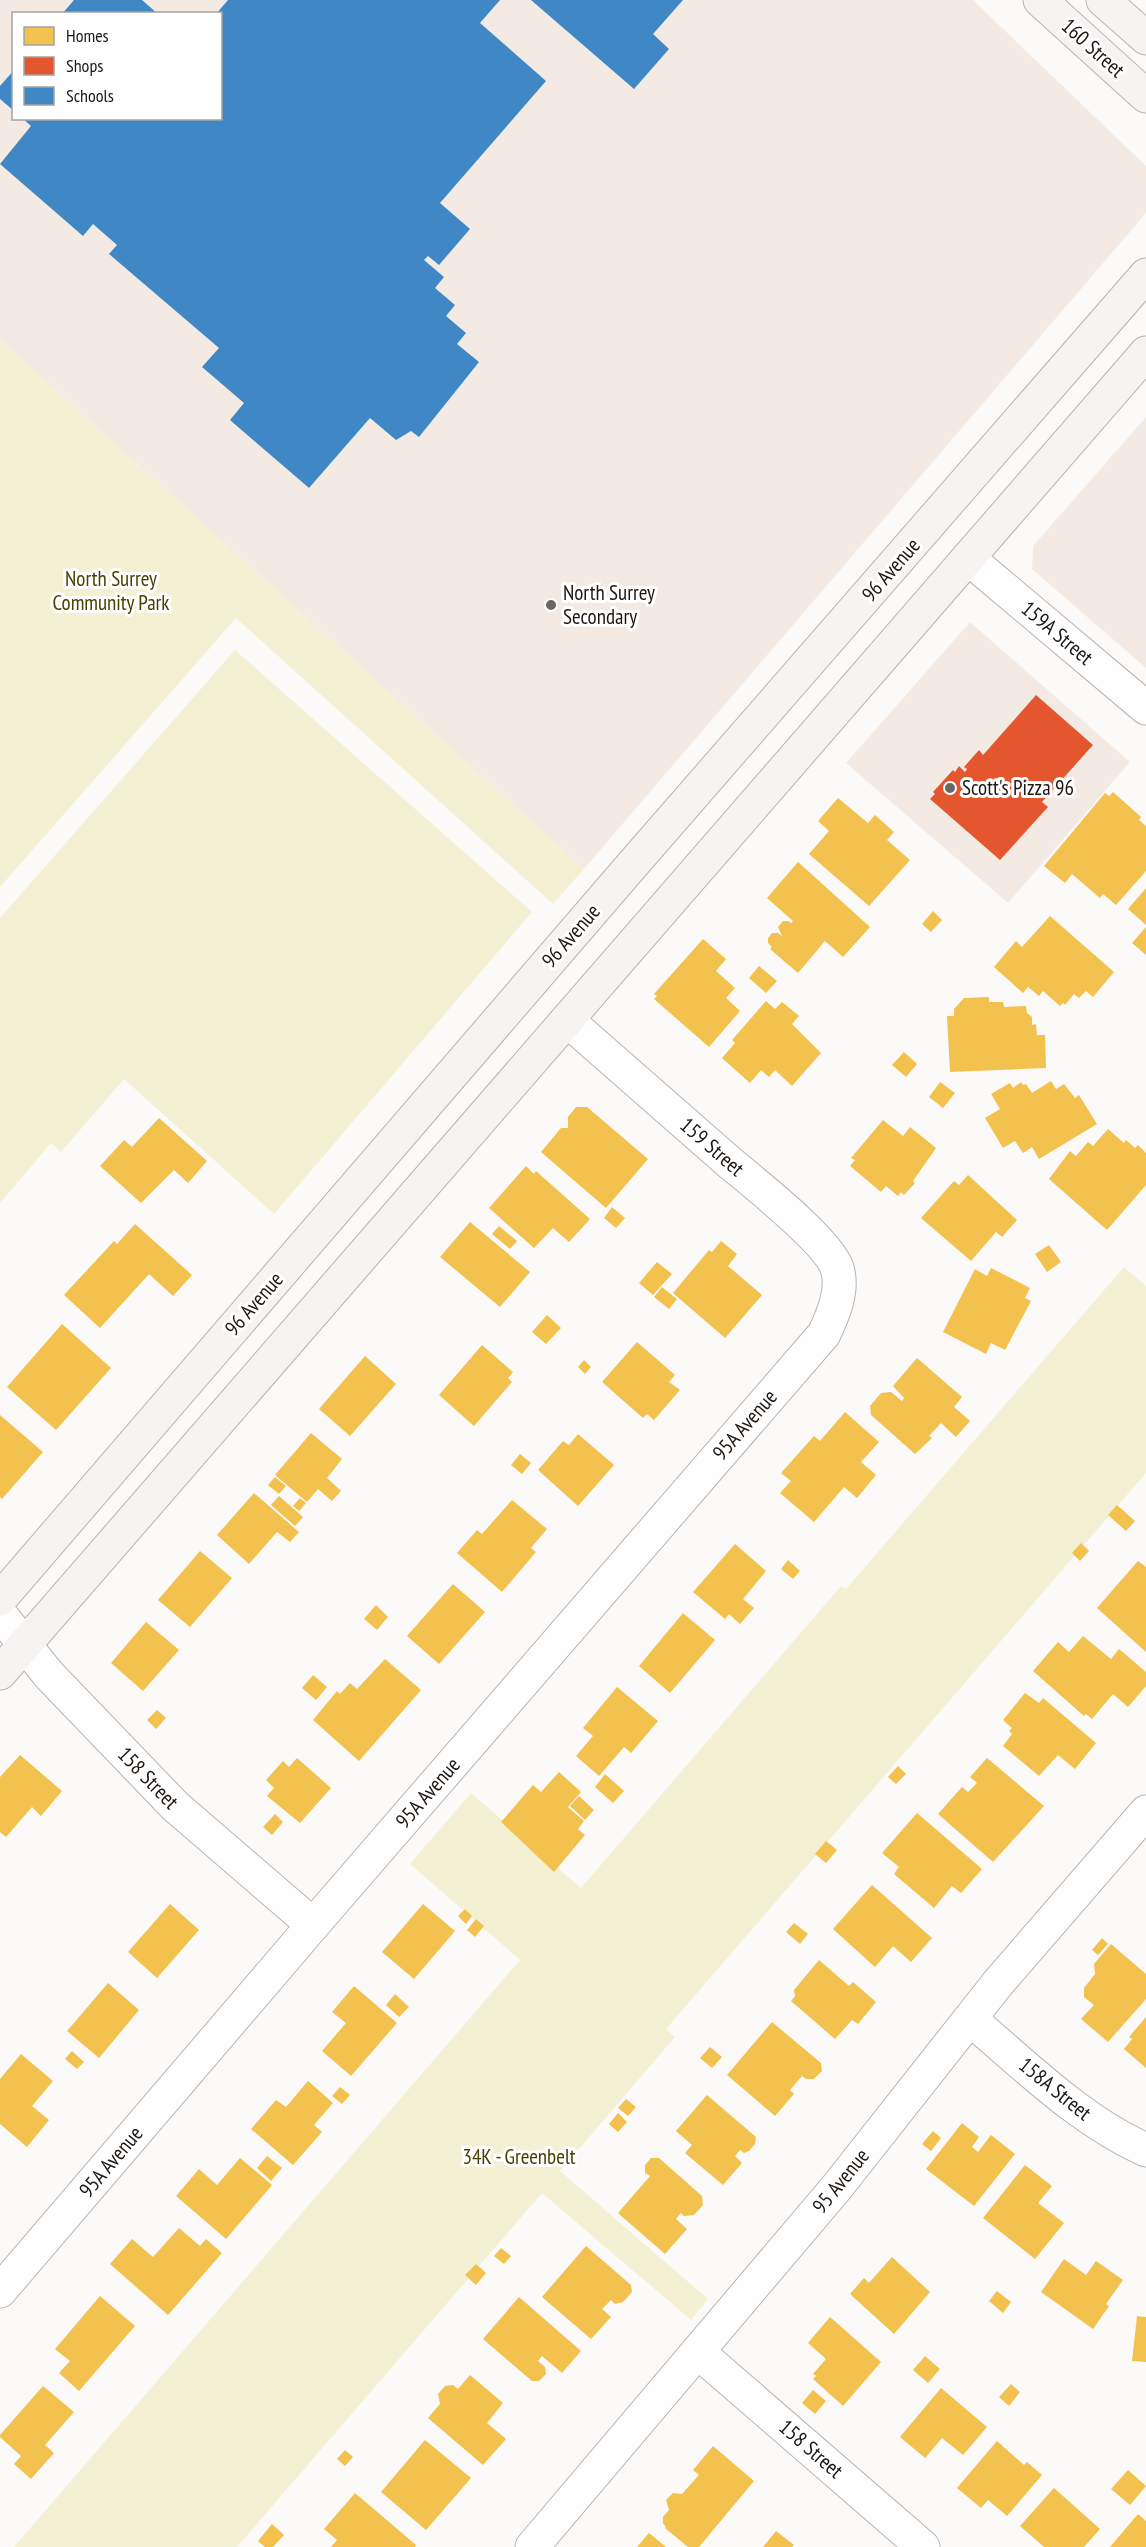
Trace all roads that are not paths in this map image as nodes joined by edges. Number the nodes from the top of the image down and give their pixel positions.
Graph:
1 (1041, 0) edge
2 (1103, 0) edge
3 (1146, 38) edge
4 (1146, 96) edge
5 (1146, 275) edge
6 (1146, 353) edge
7 (968, 558) junction
8 (1146, 708) edge
9 (567, 1020) junction
10 (839, 1286) joint
11 (0, 1599) edge
12 (0, 1614) edge
13 (24, 1646) junction
14 (0, 1673) edge
15 (1146, 1812) edge
16 (313, 1925) junction
17 (970, 2019) junction
18 (1146, 2150) edge
19 (0, 2291) edge
20 (698, 2352) junction
21 (532, 2547) edge
22 (923, 2547) edge

1 - 4 main road, 160 Street
2 - 3 main road, 160 Street
5 - 11 main road, 96 Avenue
6 - 7 main road
7 - 8 street, 159A Street
7 - 9 main road
9 - 10 street, 159 Street
9 - 13 main road
10 - 16 street, 95A Avenue
12 - 13 street, 158 Street
13 - 14 main road
13 - 16 street, 158 Street
15 - 17 street, 95 Avenue
16 - 19 street, 95A Avenue
17 - 18 street, 158A Street
17 - 20 street, 95 Avenue
20 - 21 street, 95 Avenue
20 - 22 street, 158 Street

